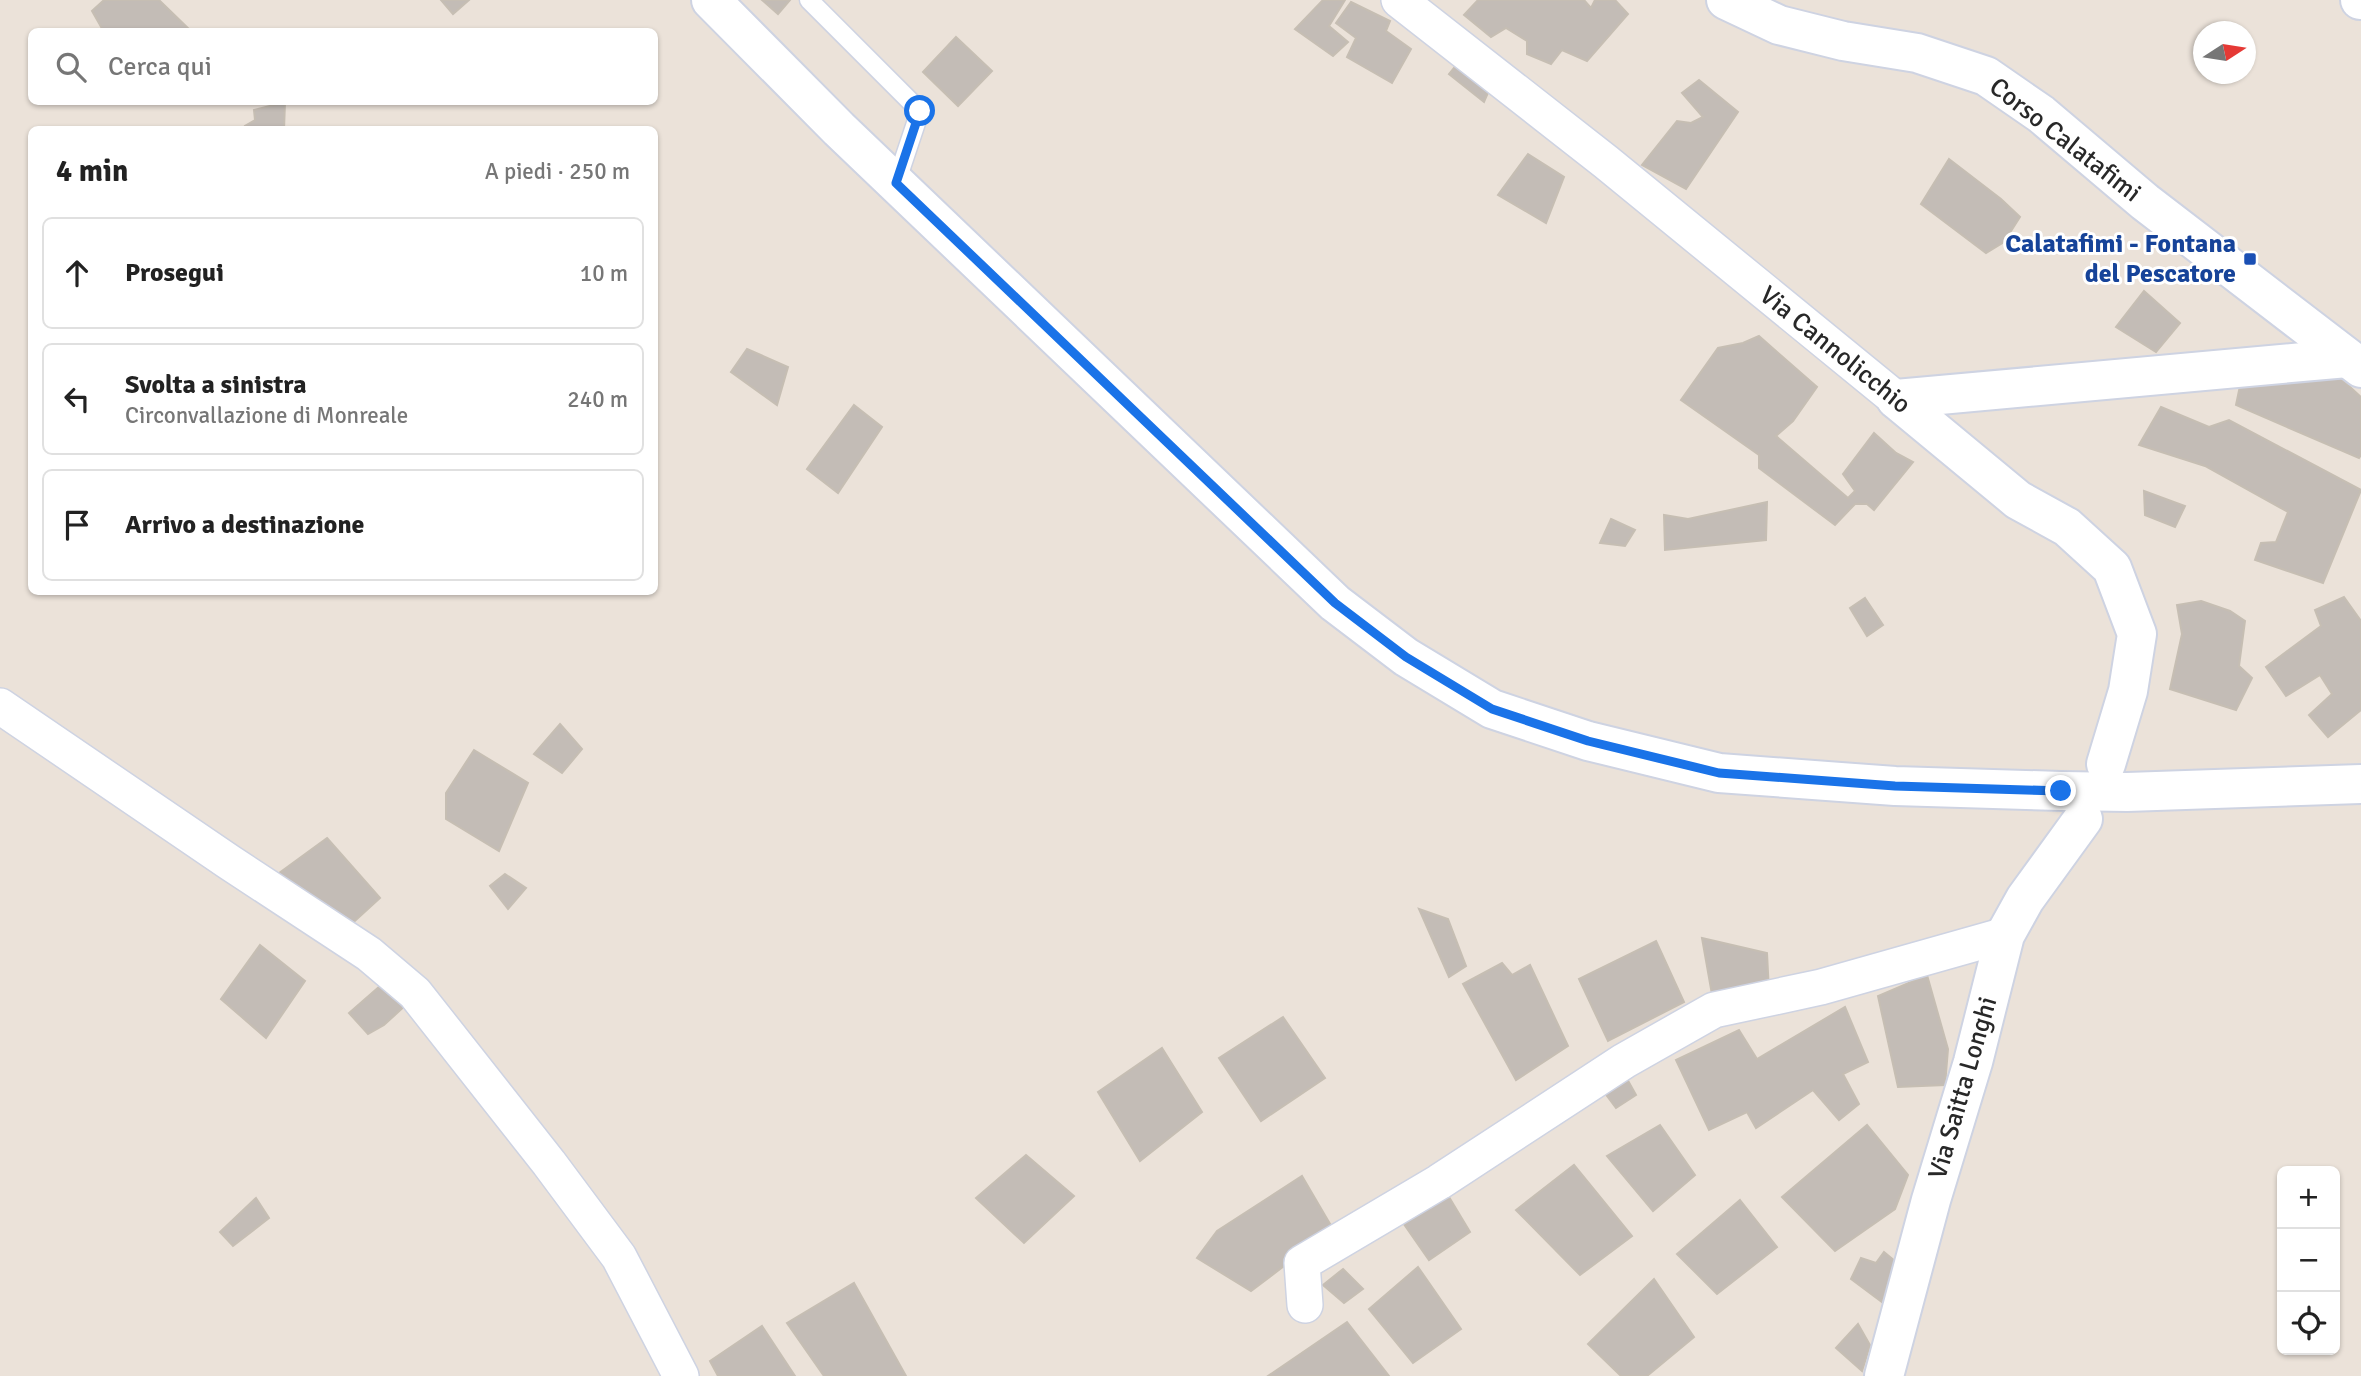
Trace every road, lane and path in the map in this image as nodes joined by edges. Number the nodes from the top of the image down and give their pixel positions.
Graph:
1 (711, 0) edge
2 (809, 0) edge
3 (1399, 0) edge
4 (1726, 0) edge
5 (896, 183) junction
6 (2356, 361) edge
7 (1896, 400) junction
8 (0, 706) edge
9 (2106, 764) dead end
10 (2356, 783) edge
11 (2083, 818) dead end
12 (2005, 935) junction
13 (1305, 1305) dead end
14 (681, 1376) edge
15 (1884, 1376) edge

1 - 5 street
2 - 5 lane
3 - 7 street, Via Cannolicchio
4 - 6 street, Corso Calatafimi
5 - 10 street
6 - 7 street
7 - 9 street, Via Cannolicchio
8 - 14 street
11 - 12 street, Via Saitta Longhi
12 - 13 street
12 - 15 street, Via Saitta Longhi

